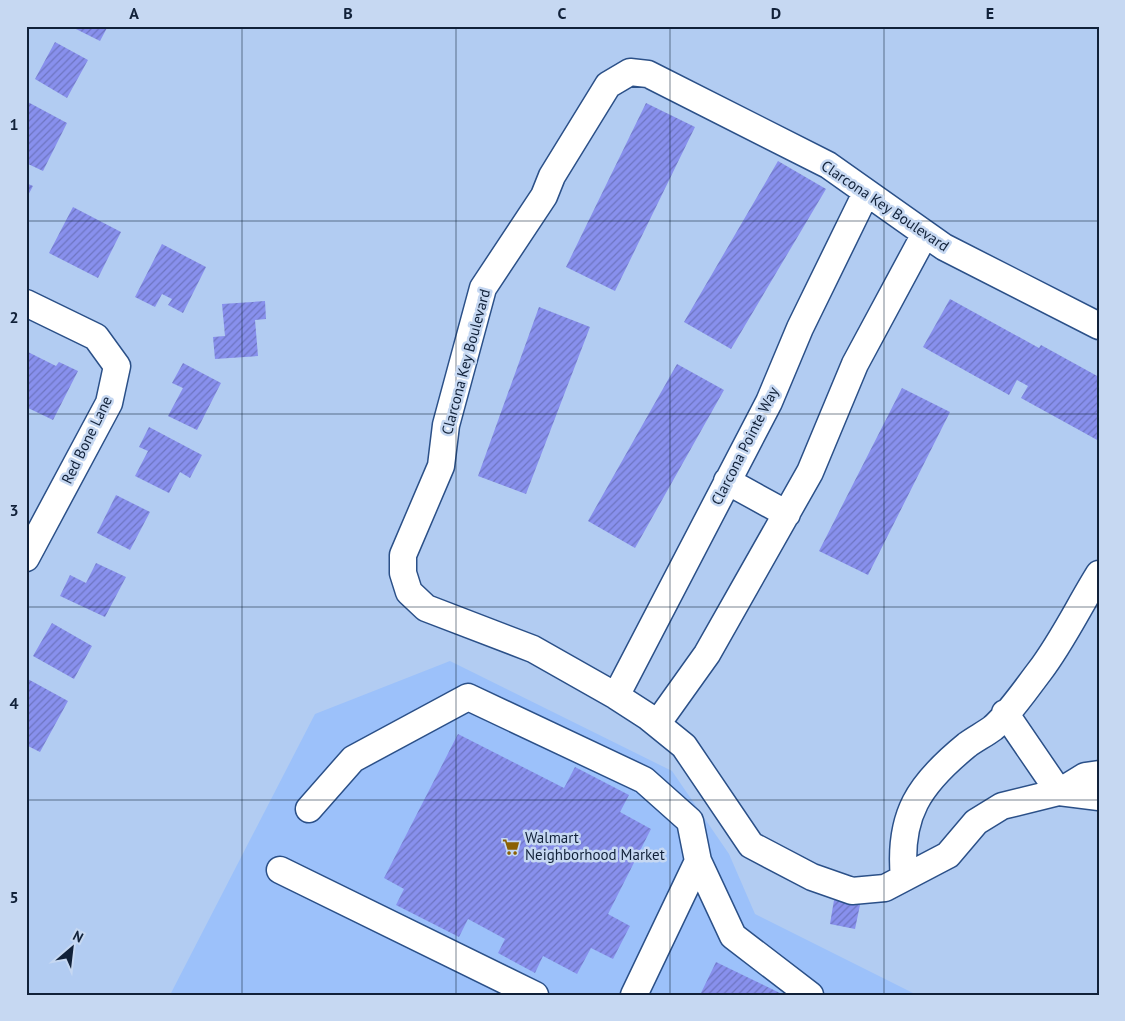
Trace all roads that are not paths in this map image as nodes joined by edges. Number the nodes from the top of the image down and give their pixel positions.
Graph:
1 (866, 193) junction
2 (925, 234) junction
3 (26, 303) edge
4 (1099, 326) edge
5 (727, 481) junction
6 (786, 514) junction
7 (26, 558) edge
8 (1099, 574) edge
9 (616, 696) junction
10 (1005, 713) junction
11 (657, 724) junction
12 (1099, 774) edge
13 (1059, 792) junction
14 (1099, 797) edge
15 (309, 809) dead end
16 (698, 860) junction
17 (280, 870) dead end
18 (904, 878) junction
19 (535, 995) edge
20 (634, 995) edge
21 (810, 995) edge

1 - 2 street, Clarcona Key Boulevard
1 - 5 street, Clarcona Pointe Way
1 - 9 street, Clarcona Key Boulevard
2 - 4 street, Clarcona Key Boulevard
2 - 6 street
3 - 7 street, Red Bone Lane
5 - 6 street
5 - 9 street, Clarcona Pointe Way
6 - 11 street
8 - 10 street
9 - 11 street, Clarcona Key Boulevard
10 - 13 street
10 - 18 street
11 - 18 street, Clarcona Key Boulevard
12 - 13 street, Clarcona Key Boulevard
13 - 14 street, Clarcona Key Boulevard
13 - 18 street, Clarcona Key Boulevard
15 - 16 street
16 - 20 street
16 - 21 street
17 - 19 street

